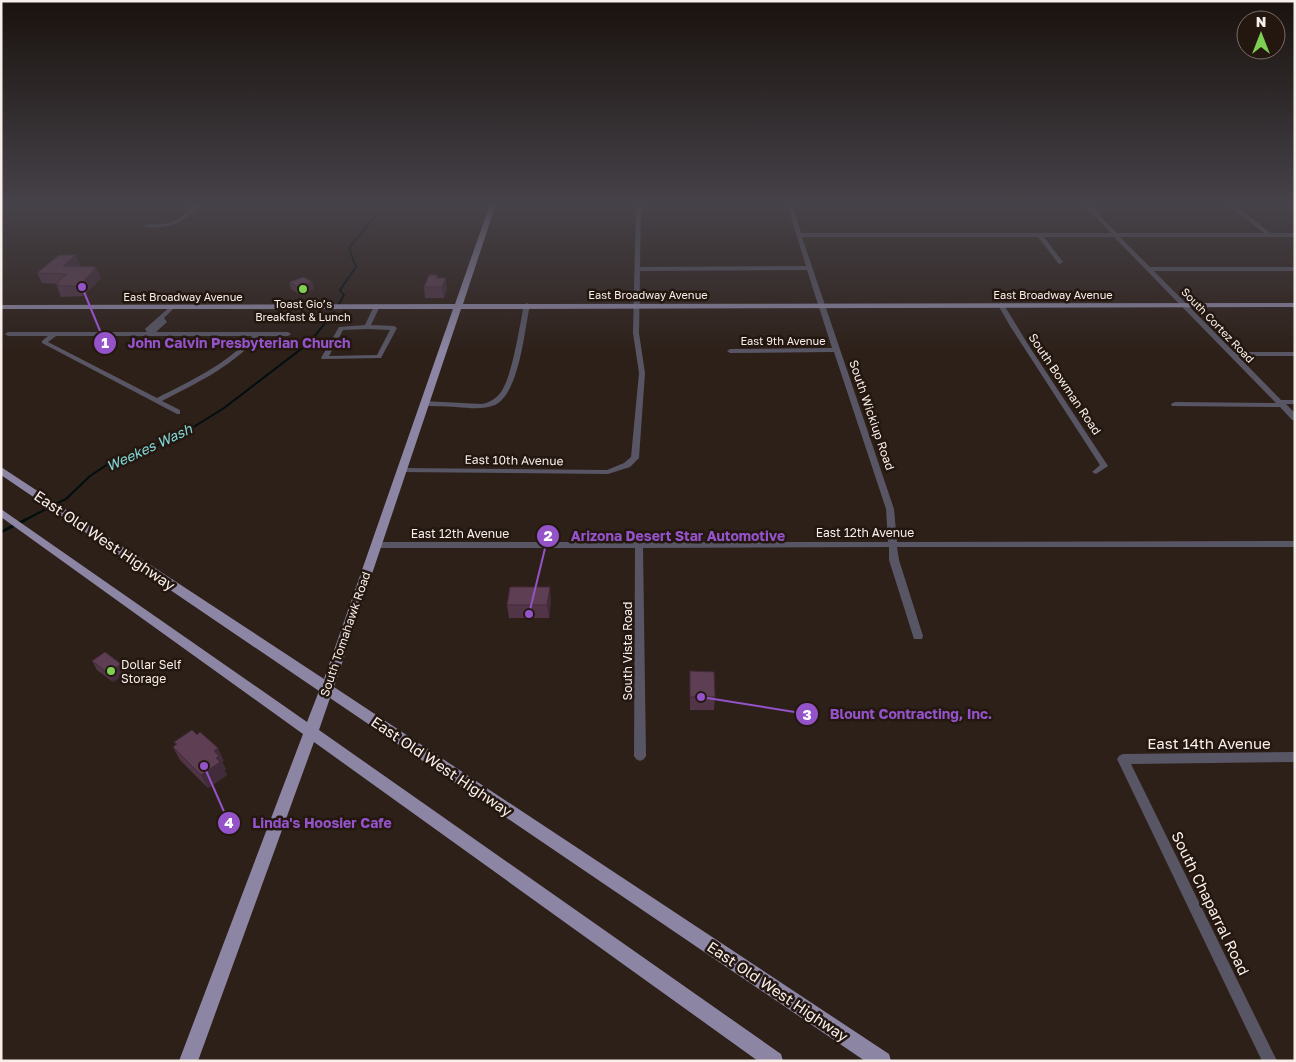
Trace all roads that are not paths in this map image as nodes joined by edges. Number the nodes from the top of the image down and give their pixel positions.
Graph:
1 (476, 254) edge
2 (637, 254) edge
3 (805, 254) edge
4 (1054, 254) edge
5 (1133, 254) edge
6 (1060, 262) dead end
7 (810, 268) junction
8 (637, 269) junction
9 (1148, 269) junction
10 (1295, 269) edge
11 (527, 305) junction
12 (636, 305) junction
13 (821, 305) junction
14 (1001, 305) junction
15 (1184, 305) junction
16 (1295, 305) edge
17 (377, 306) junction
18 (459, 306) junction
19 (1, 307) edge
20 (172, 307) junction
21 (161, 319) joint
22 (367, 327) junction
23 (150, 333) junction
24 (8, 334) dead end
25 (54, 334) junction
26 (258, 334) junction
27 (288, 334) dead end
28 (837, 350) junction
29 (730, 351) dead end
30 (1232, 354) junction
31 (1295, 354) edge
32 (506, 390) joint
33 (157, 401) junction
34 (1295, 402) edge
35 (424, 403) junction
36 (1280, 403) junction
37 (1175, 404) dead end
38 (177, 412) dead end
39 (1295, 418) edge
40 (627, 465) joint
41 (1, 470) edge
42 (401, 470) junction
43 (1096, 472) dead end
44 (5, 515) edge
45 (1295, 544) edge
46 (375, 545) junction
47 (639, 545) junction
48 (893, 545) junction
49 (918, 636) dead end
50 (327, 689) junction
51 (310, 732) junction
52 (640, 756) dead end
53 (1123, 759) joint
54 (1293, 759) edge
55 (188, 1061) edge
56 (774, 1061) edge
57 (882, 1061) edge
58 (1270, 1061) edge

1 - 18 main road, South Tomahawk Road
2 - 8 street
3 - 7 street, South Wickiup Road
4 - 6 street
5 - 9 street, South Cortez Road
7 - 8 street
7 - 13 street, South Wickiup Road
8 - 12 street
9 - 10 street
9 - 15 street, South Cortez Road
11 - 12 main road, East Broadway Avenue
11 - 18 main road, East Broadway Avenue
11 - 32 street
12 - 13 main road, East Broadway Avenue
12 - 40 street
13 - 14 main road, East Broadway Avenue
13 - 28 street, South Wickiup Road
14 - 15 main road, East Broadway Avenue
14 - 43 street, South Bowman Road
15 - 16 main road, East Broadway Avenue
15 - 30 street, South Cortez Road
17 - 18 main road, East Broadway Avenue
17 - 20 main road, East Broadway Avenue
17 - 22 street
18 - 35 main road, South Tomahawk Road
19 - 20 main road, East Broadway Avenue
20 - 21 street
21 - 23 street
22 - 22 street
23 - 25 street
23 - 26 street
24 - 25 street
25 - 33 street
26 - 27 street
26 - 33 street
28 - 29 street, East 9th Avenue
28 - 48 street, South Wickiup Road
30 - 31 street
30 - 36 street, South Cortez Road
32 - 35 street
33 - 38 street
34 - 36 street
35 - 42 main road, South Tomahawk Road
36 - 37 street
36 - 39 street, South Cortez Road
40 - 42 street, East 10th Avenue
41 - 50 main road, East Old West Highway
42 - 46 main road, South Tomahawk Road
44 - 51 main road
45 - 48 street, East 12th Avenue
46 - 47 street, East 12th Avenue
46 - 50 main road, South Tomahawk Road
47 - 48 street, East 12th Avenue
47 - 52 street, South Vista Road
48 - 49 street, South Wickiup Road
50 - 51 main road, South Tomahawk Road
50 - 57 main road, East Old West Highway
51 - 55 main road, South Tomahawk Road
51 - 56 main road
53 - 54 street, East 14th Avenue
53 - 58 street, South Chaparral Road

